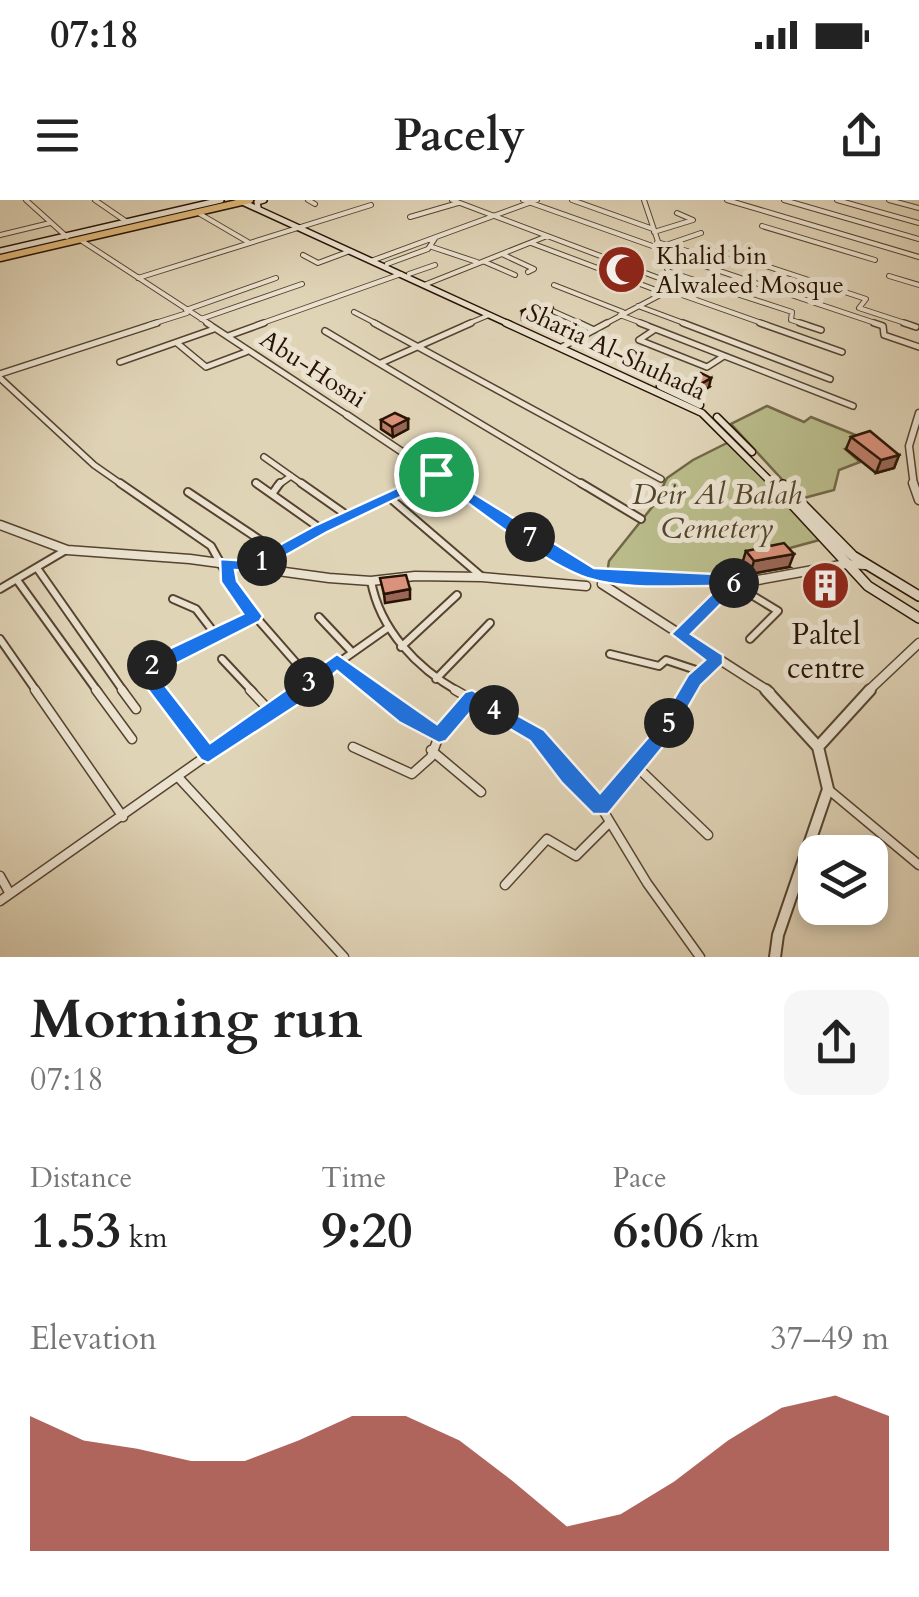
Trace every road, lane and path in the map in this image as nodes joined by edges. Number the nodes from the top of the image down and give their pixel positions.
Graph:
1 (26, 200) edge
2 (95, 200) edge
3 (222, 200) edge
4 (308, 200) edge
5 (452, 200) edge
6 (522, 200) edge
7 (537, 200) edge
8 (572, 200) edge
9 (644, 200) edge
10 (727, 200) edge
11 (784, 200) edge
12 (837, 200) edge
13 (889, 200) edge
14 (248, 202) edge
15 (459, 202) junction
16 (530, 202) junction
17 (848, 203) junction
18 (315, 204) dead end
19 (796, 204) junction
20 (371, 205) dead end
21 (919, 208) edge
22 (677, 213) dead end
23 (831, 213) junction
24 (200, 214) junction
25 (774, 214) junction
26 (494, 216) junction
27 (410, 217) dead end
28 (127, 222) junction
29 (52, 223) junction
30 (919, 223) edge
31 (762, 226) dead end
32 (301, 228) junction
33 (654, 231) junction
34 (700, 233) dead end
35 (0, 235) edge
36 (66, 236) junction
37 (546, 236) junction
38 (436, 237) junction
39 (854, 238) junction
40 (919, 240) edge
41 (82, 241) junction
42 (250, 242) junction
43 (531, 244) junction
44 (668, 245) junction
45 (431, 246) junction
46 (658, 247) junction
47 (837, 249) junction
48 (350, 251) junction
49 (502, 254) junction
50 (303, 255) dead end
51 (917, 255) edge
52 (4, 256) edge
53 (374, 260) junction
54 (875, 260) dead end
55 (481, 262) junction
56 (387, 264) junction
57 (434, 265) dead end
58 (668, 271) junction
59 (528, 272) dead end
60 (405, 274) junction
61 (516, 275) dead end
62 (890, 276) dead end
63 (137, 278) junction
64 (276, 278) dead end
65 (672, 283) junction
66 (302, 284) dead end
67 (427, 284) junction
68 (554, 285) dead end
69 (919, 285) edge
70 (666, 292) junction
71 (874, 293) dead end
72 (866, 299) junction
73 (542, 306) edge
74 (637, 306) junction
75 (187, 311) junction
76 (354, 312) dead end
77 (622, 314) junction
78 (490, 315) junction
79 (200, 320) junction
80 (916, 328) dead end
81 (215, 329) junction
82 (655, 329) junction
83 (595, 330) junction
84 (821, 330) dead end
85 (325, 331) dead end
86 (227, 337) junction
87 (177, 343) junction
88 (419, 346) junction
89 (564, 346) junction
90 (919, 347) edge
91 (247, 351) junction
92 (842, 352) dead end
93 (724, 356) junction
94 (120, 362) dead end
95 (380, 364) junction
96 (0, 376) edge
97 (830, 379) dead end
98 (852, 406) dead end
99 (919, 412) edge
100 (347, 415) joint
101 (916, 427) edge
102 (264, 457) dead end
103 (906, 466) junction
104 (919, 471) edge
105 (436, 474) junction
106 (291, 476) junction
107 (662, 479) dead end
108 (256, 483) dead end
109 (188, 492) dead end
110 (272, 494) junction
111 (390, 498) junction
112 (919, 500) edge
113 (348, 516) junction
114 (642, 519) dead end
115 (0, 525) edge
116 (322, 529) junction
117 (68, 550) junction
118 (278, 552) junction
119 (226, 563) junction
120 (846, 564) junction
121 (864, 565) junction
122 (252, 567) junction
123 (36, 568) junction
124 (482, 576) junction
125 (18, 580) junction
126 (593, 580) junction
127 (371, 581) junction
128 (741, 582) junction
129 (896, 584) junction
130 (919, 584) edge
131 (0, 589) edge
132 (457, 595) dead end
133 (919, 596) edge
134 (172, 599) dead end
135 (254, 616) junction
136 (320, 617) dead end
137 (919, 618) edge
138 (490, 624) dead end
139 (388, 627) junction
140 (679, 634) junction
141 (216, 635) junction
142 (0, 638) edge
143 (750, 639) dead end
144 (918, 646) edge
145 (401, 648) junction
146 (352, 652) junction
147 (610, 654) dead end
148 (222, 659) dead end
149 (717, 660) junction
150 (337, 661) junction
151 (703, 672) junction
152 (436, 679) junction
153 (311, 680) junction
154 (472, 698) junction
155 (136, 709) dead end
156 (270, 711) junction
157 (439, 735) junction
158 (132, 739) dead end
159 (818, 747) junction
160 (352, 748) dead end
161 (430, 749) junction
162 (208, 754) junction
163 (636, 766) junction
164 (178, 777) junction
165 (828, 789) junction
166 (481, 792) dead end
167 (601, 807) junction
168 (124, 818) junction
169 (610, 822) junction
170 (708, 834) dead end
171 (919, 865) edge
172 (0, 876) edge
173 (505, 885) dead end
174 (10, 894) junction
175 (0, 901) edge
176 (344, 957) edge
177 (700, 957) edge
178 (775, 957) edge

1 - 29 street
2 - 28 street
3 - 28 main road
4 - 18 street
5 - 15 street
6 - 16 street
7 - 16 street
8 - 33 street
9 - 33 street
10 - 25 street
11 - 19 street
12 - 17 street
13 - 21 street
14 - 24 main road
14 - 28 highway
14 - 32 main road, Sharia Al-Shuhada
14 - 52 highway
15 - 26 street
15 - 27 street
16 - 26 street
16 - 46 street
17 - 23 street
17 - 30 street
19 - 23 street
19 - 25 street
20 - 32 street
22 - 33 street
23 - 40 street
24 - 41 main road
24 - 42 street
25 - 39 street
26 - 37 street
26 - 38 street
28 - 36 highway
29 - 35 street
29 - 36 street
31 - 47 street
32 - 42 street
32 - 48 main road, Sharia Al-Shuhada
32 - 53 main road, Sharia Al-Shuhada
33 - 46 street
34 - 44 street
36 - 52 highway
37 - 43 street
37 - 65 street
38 - 45 street
38 - 53 street
39 - 47 street
39 - 51 street
41 - 52 main road
41 - 63 street, Abu-Hosni
42 - 63 street
43 - 49 street
43 - 70 street
44 - 46 street
44 - 72 street
45 - 55 street
45 - 56 street
46 - 58 street
46 - 90 street
47 - 54 street
48 - 50 street
48 - 53 main road, Sharia Al-Shuhada
49 - 55 street
49 - 59 street
53 - 56 main road, Sharia Al-Shuhada
53 - 60 main road, Sharia Al-Shuhada
55 - 61 street
55 - 67 street
56 - 60 main road, Sharia Al-Shuhada
57 - 60 street
58 - 65 street
58 - 84 street
60 - 67 main road, Sharia Al-Shuhada
60 - 86 street
62 - 69 street
63 - 75 street, Abu-Hosni
64 - 75 street
65 - 70 street
66 - 79 street
67 - 78 main road, Sharia Al-Shuhada
67 - 89 main road, Sharia Al-Shuhada
68 - 77 street
70 - 74 street
70 - 92 street
71 - 72 street
72 - 80 street
73 - 83 street
74 - 77 street
74 - 97 street
75 - 79 street, Abu-Hosni
75 - 96 street
76 - 88 street
77 - 82 street
77 - 83 street
78 - 88 street
78 - 89 main road, Sharia Al-Shuhada
79 - 81 street, Abu-Hosni
81 - 86 street, Abu-Hosni
81 - 87 street
82 - 93 street
82 - 93 street
83 - 89 street
85 - 95 street
86 - 91 street, Abu-Hosni
87 - 91 street
87 - 94 street
88 - 95 street
88 - 107 street
89 - 120 main road, Sharia Al-Shuhada
89 - 121 main road, Sharia Al-Shuhada
91 - 100 street, Abu-Hosni
93 - 98 street
95 - 114 street
96 - 119 street
99 - 101 street
100 - 105 street, Abu-Hosni
101 - 103 street
102 - 106 street
103 - 104 street
103 - 112 street
105 - 111 street
105 - 126 street, Abu-Hosni
106 - 110 street
106 - 113 street
108 - 110 street
109 - 118 street
110 - 116 street
111 - 113 street
111 - 124 street
113 - 116 street
115 - 117 street
116 - 118 street
117 - 119 street
117 - 123 street
118 - 122 street
119 - 122 street
119 - 135 street
120 - 121 street
120 - 128 street
120 - 137 main road, Sharia Al-Shuhada
121 - 129 main road, Sharia Al-Shuhada
122 - 127 street
123 - 125 street
123 - 155 street
124 - 126 street
124 - 127 street
125 - 131 street
125 - 158 street
126 - 128 street
126 - 140 street
127 - 139 street
128 - 140 street
128 - 143 street
129 - 130 street
129 - 133 main road, Sharia Al-Shuhada
132 - 145 street
134 - 141 street
135 - 141 street
135 - 153 street
136 - 146 street
138 - 152 street
139 - 145 street
139 - 146 street
140 - 149 street
141 - 162 street
142 - 168 street
144 - 159 street
145 - 152 street
146 - 150 street
147 - 151 street
148 - 156 street
149 - 151 street
149 - 159 street
150 - 153 street
150 - 157 street
151 - 163 street
152 - 154 street
153 - 156 street
154 - 157 street
154 - 167 street
156 - 162 street
157 - 161 street
159 - 165 street
160 - 161 street
161 - 166 street
162 - 164 street
163 - 167 street
163 - 170 street
164 - 168 street
164 - 176 street
165 - 171 street
165 - 178 street
167 - 169 street
168 - 174 street
169 - 173 street
169 - 177 street
172 - 174 street
174 - 175 street

